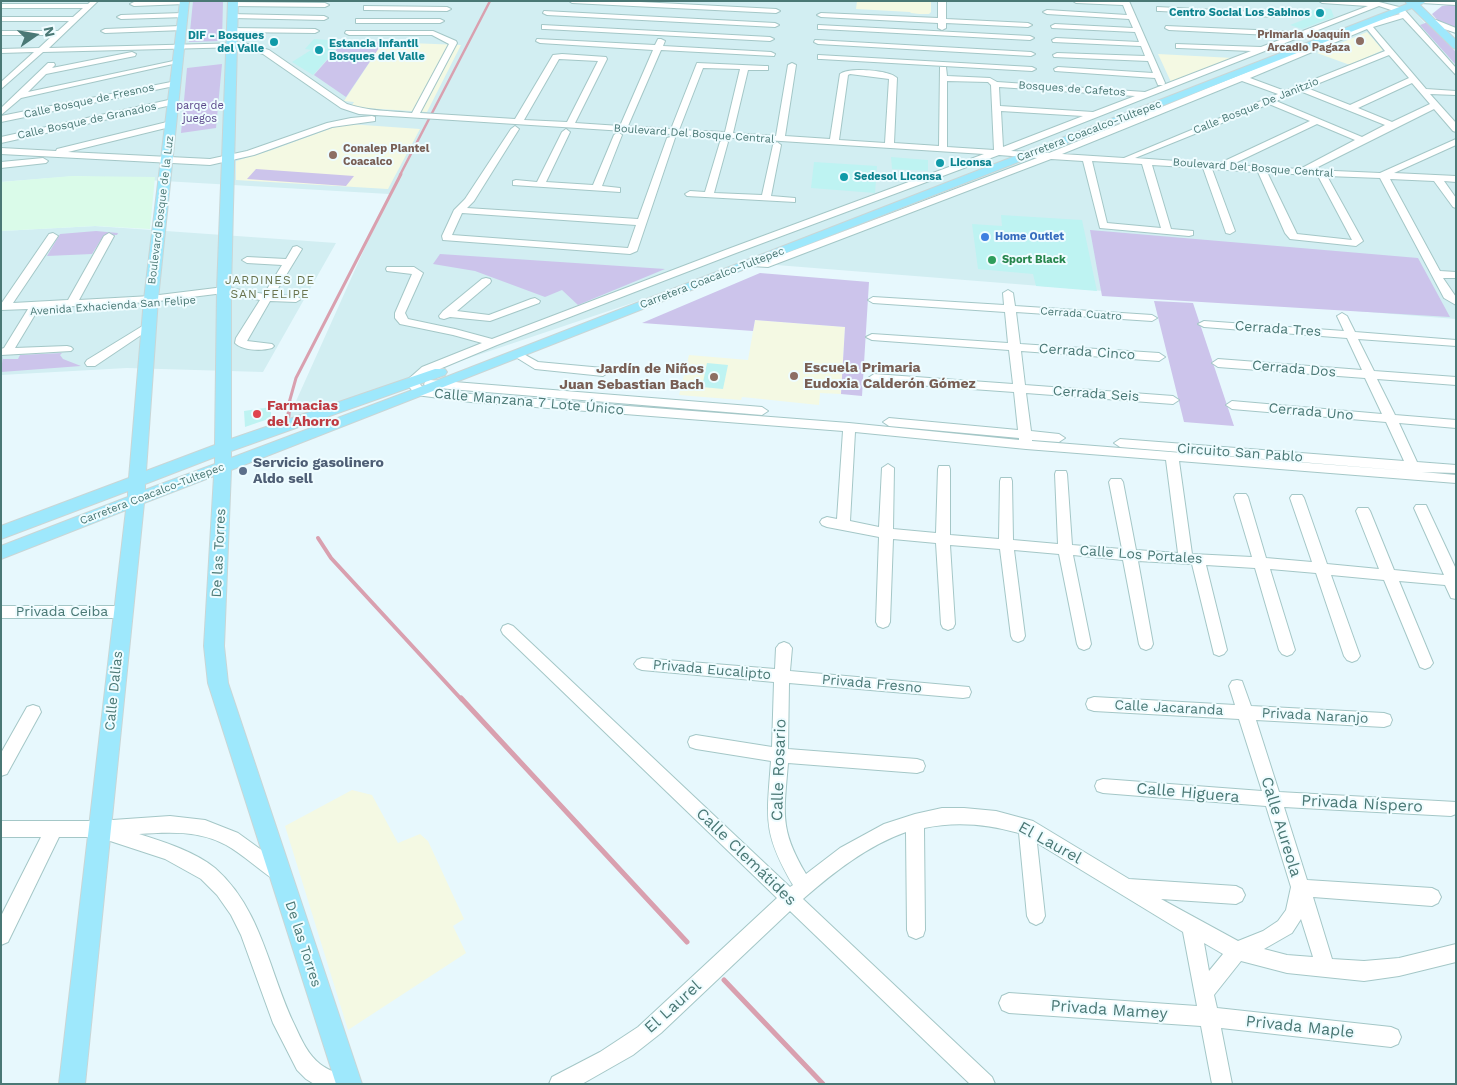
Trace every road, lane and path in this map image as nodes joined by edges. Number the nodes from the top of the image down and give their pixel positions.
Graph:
1 (451, 1) edge
2 (572, 1) edge
3 (942, 1) edge
4 (1076, 1) edge
5 (1156, 1) edge
6 (1322, 1) edge
7 (185, 2) edge
8 (1125, 2) edge
9 (1416, 2) edge
10 (233, 3) edge
11 (1444, 3) junction
12 (1456, 3) edge
13 (93, 4) edge
14 (134, 4) dead end
15 (676, 4) edge
16 (1380, 4) junction
17 (325, 5) dead end
18 (1, 6) edge
19 (367, 8) dead end
20 (447, 9) junction
21 (776, 11) dead end
22 (1047, 12) dead end
23 (1395, 12) junction
24 (547, 13) dead end
25 (183, 15) junction
26 (821, 15) dead end
27 (233, 16) junction
28 (122, 17) dead end
29 (1132, 17) junction
30 (324, 18) dead end
31 (1165, 18) junction
32 (1, 19) edge
33 (76, 19) junction
34 (670, 19) junction
35 (1429, 19) junction
36 (359, 21) dead end
37 (440, 21) junction
38 (942, 21) junction
39 (1281, 21) junction
40 (775, 25) dead end
41 (1028, 25) dead end
42 (1055, 26) dead end
43 (1368, 26) junction
44 (546, 27) dead end
45 (821, 27) dead end
46 (181, 28) junction
47 (232, 30) junction
48 (1137, 30) junction
49 (105, 31) dead end
50 (315, 31) dead end
51 (1456, 31) edge
52 (1, 33) edge
53 (60, 33) junction
54 (349, 33) dead end
55 (664, 34) junction
56 (942, 34) junction
57 (1304, 34) junction
58 (431, 36) junction
59 (1030, 38) dead end
60 (770, 39) dead end
61 (1056, 40) dead end
62 (540, 41) dead end
63 (1454, 41) edge
64 (818, 42) dead end
65 (232, 44) junction
66 (1143, 44) junction
67 (175, 46) junction
68 (658, 48) junction
69 (68, 49) junction
70 (942, 49) junction
71 (1263, 49) junction
72 (42, 50) junction
73 (1, 51) edge
74 (1389, 52) junction
75 (771, 54) dead end
76 (1031, 54) dead end
77 (1057, 55) dead end
78 (821, 57) dead end
79 (1150, 60) junction
80 (178, 62) junction
81 (943, 64) junction
82 (792, 66) dead end
83 (745, 67) junction
84 (765, 68) dead end
85 (1032, 69) dead end
86 (1058, 69) dead end
87 (45, 72) junction
88 (1456, 73) edge
89 (1157, 76) junction
90 (943, 78) junction
91 (1242, 78) junction
92 (1414, 79) junction
93 (176, 83) junction
94 (996, 84) junction
95 (1, 87) edge
96 (1164, 88) junction
97 (1300, 88) junction
98 (1424, 91) junction
99 (1456, 93) edge
100 (1285, 94) junction
101 (1149, 95) junction
102 (19, 96) junction
103 (1269, 101) junction
104 (173, 102) junction
105 (338, 102) junction
106 (1435, 105) junction
107 (996, 108) junction
108 (1350, 108) junction
109 (1, 113) edge
110 (1095, 115) junction
111 (417, 118) junction
112 (1, 119) edge
113 (1317, 121) junction
114 (171, 124) junction
115 (517, 125) junction
116 (1392, 125) junction
117 (321, 128) junction
118 (568, 129) junction
119 (1456, 129) edge
120 (620, 132) junction
121 (672, 135) junction
122 (726, 138) junction
123 (1, 140) edge
124 (1362, 140) junction
125 (778, 142) junction
126 (834, 142) junction
127 (1456, 142) edge
128 (888, 145) junction
129 (943, 149) junction
130 (1, 150) edge
131 (915, 150) junction
132 (45, 154) junction
133 (1013, 155) junction
134 (1051, 155) junction
135 (86, 156) junction
136 (983, 158) junction
137 (1087, 158) junction
138 (228, 159) junction
139 (1124, 159) junction
140 (167, 161) junction
141 (1146, 161) junction
142 (1206, 164) junction
143 (1, 165) edge
144 (1219, 166) junction
145 (1261, 169) junction
146 (1304, 171) junction
147 (1321, 173) junction
148 (1383, 175) junction
149 (1437, 178) junction
150 (1456, 179) edge
151 (516, 183) dead end
152 (540, 184) junction
153 (596, 189) junction
154 (617, 190) dead end
155 (690, 194) dead end
156 (709, 195) junction
157 (766, 199) junction
158 (792, 200) dead end
159 (1456, 205) edge
160 (458, 210) junction
161 (641, 222) junction
162 (1167, 231) junction
163 (1230, 231) dead end
164 (1188, 233) dead end
165 (53, 236) dead end
166 (109, 236) dead end
167 (297, 249) dead end
168 (246, 260) dead end
169 (289, 262) junction
170 (751, 263) junction
171 (391, 269) dead end
172 (1436, 274) junction
173 (1456, 275) edge
174 (486, 281) dead end
175 (1008, 293) dead end
176 (230, 294) junction
177 (267, 298) junction
178 (296, 299) dead end
179 (873, 300) dead end
180 (535, 301) dead end
181 (151, 302) junction
182 (1455, 302) edge
183 (72, 303) junction
184 (34, 308) junction
185 (3, 309) edge
186 (1009, 309) junction
187 (447, 313) junction
188 (1342, 316) dead end
189 (1152, 318) dead end
190 (1204, 324) dead end
191 (149, 325) junction
192 (431, 327) junction
193 (1351, 335) junction
194 (872, 337) dead end
195 (1456, 342) edge
196 (493, 343) junction
197 (268, 346) dead end
198 (1014, 348) junction
199 (66, 349) dead end
200 (4, 352) edge
201 (518, 354) junction
202 (1159, 357) dead end
203 (91, 363) dead end
204 (1218, 363) dead end
205 (603, 372) dead end
206 (1370, 375) junction
207 (874, 378) dead end
208 (1456, 381) edge
209 (438, 385) junction
210 (416, 387) junction
211 (1018, 389) junction
212 (1173, 400) dead end
213 (1232, 405) dead end
214 (1390, 419) junction
215 (1456, 424) edge
216 (849, 427) junction
217 (912, 429) junction
218 (1025, 440) junction
219 (1172, 457) junction
220 (223, 458) junction
221 (1321, 464) junction
222 (888, 468) dead end
223 (944, 468) dead end
224 (1456, 469) edge
225 (1415, 471) junction
226 (1061, 474) dead end
227 (1456, 479) edge
228 (137, 480) junction
229 (1006, 481) dead end
230 (1116, 482) dead end
231 (1241, 497) dead end
232 (1297, 498) dead end
233 (136, 500) junction
234 (1421, 508) dead end
235 (1363, 511) dead end
236 (827, 522) dead end
237 (843, 525) junction
238 (1, 533) edge
239 (885, 533) junction
240 (943, 539) junction
241 (1006, 544) junction
242 (1065, 549) junction
243 (1, 553) edge
244 (1129, 555) junction
245 (1192, 558) junction
246 (1261, 563) junction
247 (1322, 568) junction
248 (1389, 575) junction
249 (1454, 584) edge
250 (1, 612) edge
251 (123, 612) junction
252 (883, 622) dead end
253 (948, 624) dead end
254 (508, 630) dead end
255 (1018, 636) dead end
256 (1084, 644) dead end
257 (1146, 644) dead end
258 (784, 648) dead end
259 (1219, 650) dead end
260 (1287, 650) dead end
261 (1352, 656) dead end
262 (1425, 663) dead end
263 (642, 664) dead end
264 (781, 676) junction
265 (1237, 686) dead end
266 (963, 692) dead end
267 (1094, 704) dead end
268 (33, 712) dead end
269 (1245, 712) junction
270 (1384, 720) dead end
271 (696, 742) dead end
272 (780, 755) junction
273 (917, 766) dead end
274 (1, 769) edge
275 (1103, 786) dead end
276 (1273, 799) junction
277 (1451, 808) dead end
278 (915, 823) junction
279 (1027, 827) junction
280 (1, 829) edge
281 (54, 829) junction
282 (98, 829) junction
283 (280, 874) junction
284 (803, 886) junction
285 (1126, 888) junction
286 (1300, 888) junction
287 (1236, 894) dead end
288 (1432, 897) dead end
289 (790, 899) junction
290 (1036, 916) dead end
291 (1191, 927) junction
292 (916, 930) dead end
293 (1, 936) edge
294 (1237, 951) junction
295 (1456, 953) edge
296 (1326, 968) junction
297 (1204, 992) junction
298 (1009, 1003) dead end
299 (1209, 1017) junction
300 (1391, 1037) dead end
301 (72, 1084) edge
302 (340, 1084) edge
303 (349, 1084) edge
304 (559, 1084) edge
305 (985, 1084) edge
306 (1222, 1084) edge

1 - 20 street
2 - 15 street
3 - 38 street
4 - 8 street
5 - 31 street
6 - 16 street
7 - 14 street
7 - 25 main road, Boulevard Bosque de la Luz
8 - 29 street
9 - 11 street
9 - 23 main road, Carretera Coacalco-Tultepec
9 - 35 main road
10 - 17 street
10 - 27 main road, De las Torres
11 - 12 street
11 - 35 street
13 - 18 street
13 - 33 street
15 - 21 street
15 - 34 street
16 - 23 street
16 - 57 street
19 - 20 street
20 - 37 street
22 - 29 street
23 - 35 main road
23 - 43 street
23 - 88 street
23 - 133 main road, Carretera Coacalco-Tultepec
24 - 34 street
25 - 28 street
25 - 46 main road, Boulevard Bosque de la Luz
26 - 38 street
27 - 30 street
27 - 47 main road, De las Torres
29 - 48 street
31 - 39 street
31 - 39 street
31 - 71 street
32 - 33 street
33 - 53 street
34 - 40 street
34 - 55 street
35 - 51 street
35 - 63 main road
36 - 37 street
37 - 58 street
38 - 41 street
38 - 56 street
39 - 57 street
42 - 48 street
43 - 74 street
43 - 91 street
44 - 55 street
45 - 56 street
46 - 49 street
46 - 67 main road, Boulevard Bosque de la Luz
47 - 50 street
47 - 65 main road, De las Torres
48 - 66 street
52 - 53 street
53 - 72 street
54 - 58 street
55 - 60 street
55 - 68 street
56 - 59 street
56 - 70 street
57 - 71 street
58 - 111 street
61 - 66 street
62 - 68 street
64 - 70 street
65 - 67 street, Boulevard Del Bosque Central
65 - 105 street, Boulevard Del Bosque Central
65 - 138 main road, De las Torres
66 - 79 street
67 - 69 street
67 - 80 main road, Boulevard Bosque de la Luz
67 - 87 street
68 - 75 street
68 - 120 street
69 - 72 street
69 - 87 street
70 - 76 street
70 - 81 street
71 - 96 street
72 - 73 street
72 - 95 street
74 - 92 street
74 - 97 street, Calle Bosque De Janitzio
77 - 79 street
78 - 81 street
79 - 89 street
80 - 93 main road, Boulevard Bosque de la Luz
80 - 102 street
81 - 85 street
81 - 90 street
82 - 125 street
83 - 84 street
83 - 121 street
83 - 122 street
86 - 89 street
87 - 102 street
89 - 96 street
90 - 94 street, Bosques de Cafetos
90 - 129 street
91 - 100 street
91 - 134 street
92 - 98 street
92 - 108 street
93 - 104 main road, Boulevard Bosque de la Luz
93 - 112 street, Calle Bosque de Fresnos
94 - 101 street, Bosques de Cafetos
94 - 107 street
96 - 101 street
97 - 100 street, Calle Bosque De Janitzio
97 - 108 street
98 - 99 street
98 - 106 street
100 - 103 street, Calle Bosque De Janitzio
101 - 110 street
102 - 109 street
103 - 113 street
103 - 139 street, Calle Bosque De Janitzio
104 - 114 main road, Boulevard Bosque de la Luz
104 - 123 street, Calle Bosque de Granados
105 - 111 street, Boulevard Del Bosque Central
105 - 117 street
106 - 116 street
106 - 119 street
107 - 110 street
107 - 133 street
108 - 116 street
110 - 133 street
111 - 115 street, Boulevard Del Bosque Central
111 - 117 street
113 - 124 street
113 - 144 street
114 - 132 street
114 - 140 main road, Boulevard Bosque de la Luz
115 - 118 street, Boulevard Del Bosque Central
115 - 118 street
115 - 160 street
116 - 124 street
117 - 138 street
118 - 120 street, Boulevard Del Bosque Central
118 - 152 street
120 - 121 street, Boulevard Del Bosque Central
120 - 153 street
121 - 122 street, Boulevard Del Bosque Central
121 - 161 street
122 - 125 street, Boulevard Del Bosque Central
122 - 156 street
124 - 146 street
125 - 126 street, Boulevard Del Bosque Central
125 - 131 street, Boulevard Del Bosque Central
125 - 157 street
126 - 128 street, Boulevard Del Bosque Central
126 - 128 street
127 - 148 street
128 - 131 street, Boulevard Del Bosque Central
129 - 131 street, Boulevard Del Bosque Central
129 - 133 street, Boulevard Del Bosque Central
130 - 132 street
131 - 136 street, Boulevard Del Bosque Central
132 - 135 street
133 - 134 street, Boulevard Del Bosque Central
133 - 136 street
133 - 170 main road, Carretera Coacalco-Tultepec
133 - 210 main road, Carretera Coacalco-Tultepec
134 - 137 street, Boulevard Del Bosque Central
134 - 170 street
135 - 140 street
135 - 143 street
136 - 196 street
137 - 139 street, Boulevard Del Bosque Central
137 - 162 street
138 - 140 street
138 - 176 main road, De las Torres
139 - 141 street, Boulevard Del Bosque Central
140 - 181 main road, Boulevard Bosque de la Luz
141 - 142 street, Boulevard Del Bosque Central
141 - 162 street
142 - 144 street, Boulevard Del Bosque Central
142 - 163 street
144 - 145 street, Boulevard Del Bosque Central
145 - 146 street, Boulevard Del Bosque Central
145 - 147 street
146 - 147 street, Boulevard Del Bosque Central
147 - 148 street, Boulevard Del Bosque Central
148 - 149 street, Boulevard Del Bosque Central
148 - 172 street
149 - 150 street, Boulevard Del Bosque Central
149 - 159 street
151 - 152 street
152 - 153 street
153 - 154 street
155 - 156 street
156 - 157 street
157 - 158 street
160 - 161 street
160 - 161 street
162 - 164 street
165 - 185 street
166 - 183 street
167 - 169 street
168 - 169 street
169 - 177 street
170 - 201 main road, Carretera Coacalco-Tultepec
171 - 192 street
172 - 173 street
172 - 182 street
174 - 187 street
175 - 186 street
176 - 177 street, Avenida Exhacienda San Felipe
176 - 181 street, Avenida Exhacienda San Felipe
176 - 220 main road, De las Torres
177 - 178 street, Avenida Exhacienda San Felipe
177 - 197 street
179 - 186 street
180 - 187 street
181 - 183 street, Avenida Exhacienda San Felipe
181 - 184 street, Avenida Exhacienda San Felipe
181 - 191 main road, Calle Dalias
183 - 184 street, Avenida Exhacienda San Felipe
184 - 185 street, Avenida Exhacienda San Felipe
184 - 200 street
186 - 189 street, Cerrada Cuatro
186 - 198 street
187 - 192 street
188 - 193 street
190 - 193 street, Cerrada Tres
191 - 203 street
191 - 228 main road, Calle Dalias
192 - 196 street
193 - 195 street
193 - 206 street
194 - 198 street
196 - 210 street
198 - 202 street, Cerrada Cinco
198 - 211 street
199 - 200 street
201 - 205 street
201 - 209 main road, Carretera Coacalco-Tultepec
204 - 206 street, Cerrada Dos
206 - 208 street
206 - 214 street
207 - 211 street
209 - 210 main road, Carretera Coacalco-Tultepec
209 - 217 street, Calle Manzana 7 Lote Único
210 - 216 street, Calle Manzana 7 Lote Único
210 - 220 main road, Carretera Coacalco-Tultepec
211 - 212 street, Cerrada Seis
211 - 218 street
213 - 214 street, Cerrada Uno
214 - 215 street
214 - 225 street
216 - 217 street, Calle Manzana 7 Lote Único
216 - 237 street
217 - 218 street, Calle Manzana 7 Lote Único
218 - 219 street, Circuito San Pablo
218 - 221 street, Circuito San Pablo
219 - 221 street, Circuito San Pablo
219 - 245 street
220 - 228 main road, Carretera Coacalco-Tultepec
220 - 233 main road, Carretera Coacalco-Tultepec
220 - 283 main road, De las Torres
221 - 225 street, Circuito San Pablo
222 - 239 street
223 - 240 street
224 - 225 street, Circuito San Pablo
225 - 227 street, Circuito San Pablo
226 - 242 street
228 - 233 main road, Calle Dalias
228 - 238 main road, Carretera Coacalco-Tultepec
229 - 241 street
230 - 244 street
231 - 246 street
232 - 247 street
233 - 243 main road, Carretera Coacalco-Tultepec
233 - 251 main road, Calle Dalias
234 - 249 street
235 - 248 street
236 - 237 street, Calle Los Portales
237 - 239 street, Calle Los Portales
239 - 240 street, Calle Los Portales
239 - 252 street
240 - 241 street, Calle Los Portales
240 - 253 street
241 - 242 street, Calle Los Portales
241 - 255 street
242 - 244 street, Calle Los Portales
242 - 256 street
244 - 245 street, Calle Los Portales
244 - 257 street
245 - 246 street, Calle Los Portales
245 - 259 street
246 - 247 street, Calle Los Portales
246 - 260 street
247 - 248 street, Calle Los Portales
247 - 261 street
248 - 249 street, Calle Los Portales
248 - 262 street
250 - 251 street, Privada Ceiba
251 - 282 main road, Calle Dalias
254 - 289 street, Calle Clemátides
258 - 264 street, Calle Rosario
263 - 264 street, Privada Eucalipto
264 - 266 street, Privada Fresno
264 - 272 street, Calle Rosario
265 - 269 street, Calle Aureola
267 - 269 street, Calle Jacaranda
268 - 274 street
269 - 270 street, Privada Naranjo
269 - 276 street, Calle Aureola
271 - 272 street
272 - 273 street
272 - 284 street, Calle Rosario
275 - 276 street, Calle Higuera
276 - 277 street, Privada Níspero
276 - 286 street, Calle Aureola
278 - 279 street, El Laurel
278 - 284 street, El Laurel
278 - 292 street
279 - 285 street, El Laurel
279 - 290 street
280 - 281 street
281 - 282 street
281 - 293 street
282 - 283 street
282 - 301 main road, Calle Dalias
282 - 302 street
283 - 303 main road, De las Torres
284 - 289 street, El Laurel
285 - 287 street
285 - 291 street, El Laurel
286 - 288 street
286 - 294 street
286 - 296 street, Calle Aureola
289 - 304 street, El Laurel
289 - 305 street, Calle Clemátides
291 - 294 street, El Laurel
291 - 297 street
294 - 296 street, El Laurel
294 - 297 street
295 - 296 street, El Laurel
297 - 299 street
298 - 299 street, Privada Mamey
299 - 300 street, Privada Maple
299 - 306 street

